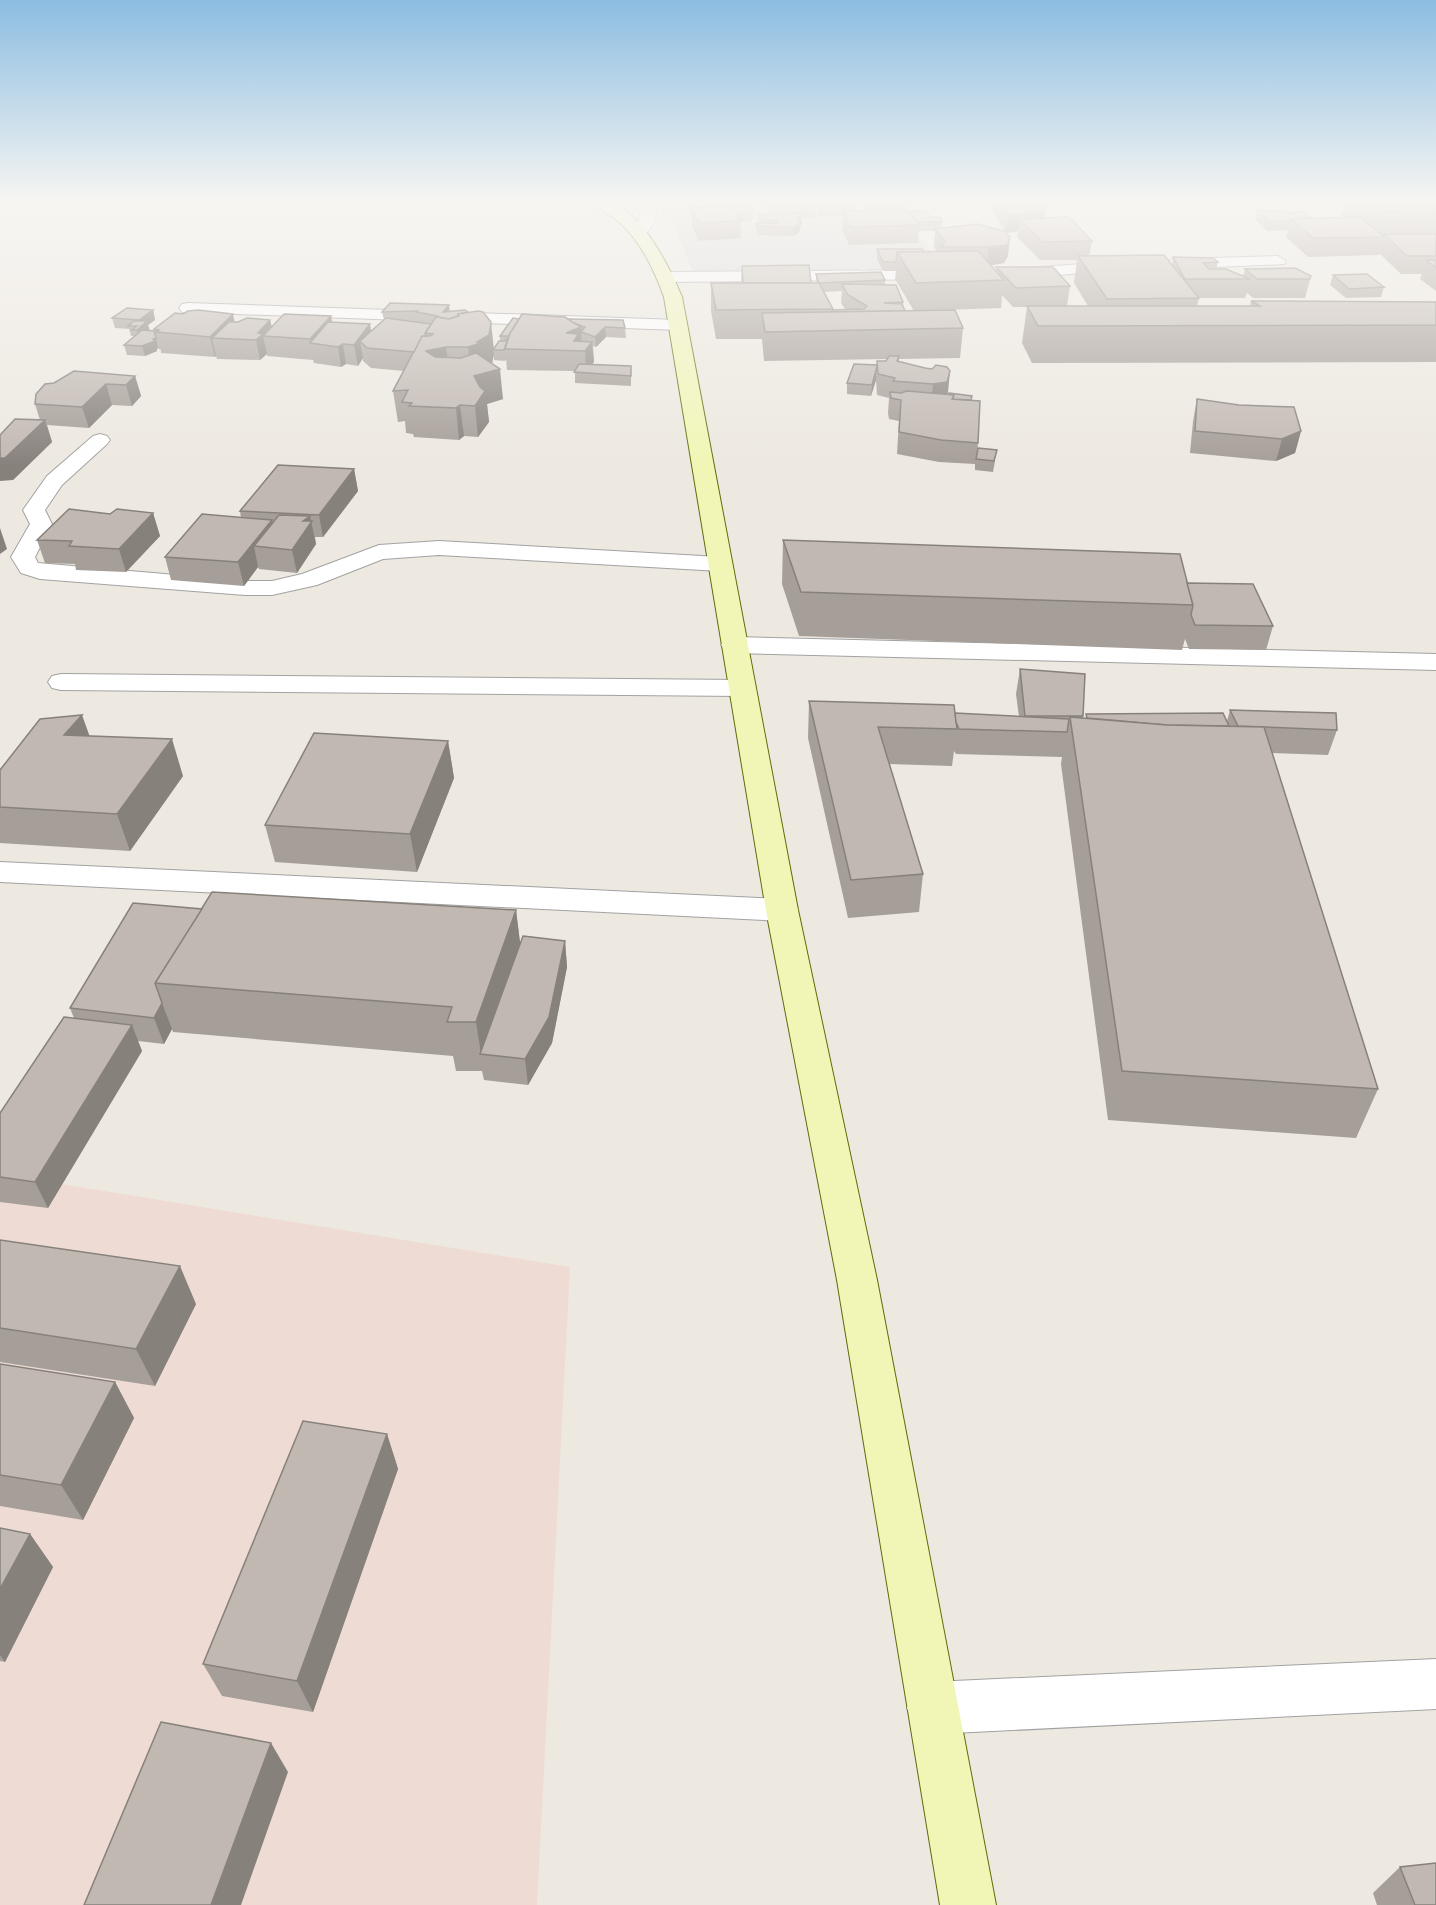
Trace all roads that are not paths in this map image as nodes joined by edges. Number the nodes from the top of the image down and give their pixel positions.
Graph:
1 (670, 289) edge
2 (188, 308) edge
3 (678, 325) junction
4 (100, 440) dead end
5 (720, 564) junction
6 (734, 645) junction
7 (1436, 662) edge
8 (61, 682) dead end
9 (742, 688) junction
10 (0, 872) edge
11 (782, 910) junction
12 (1436, 1684) edge
13 (933, 1708) junction
14 (968, 1905) edge

1 - 3 main road
2 - 3 street
3 - 5 main road
4 - 5 street
5 - 6 main road
6 - 7 street
6 - 9 main road
8 - 9 street
9 - 11 main road
10 - 11 street
11 - 13 main road
12 - 13 street
13 - 14 main road

